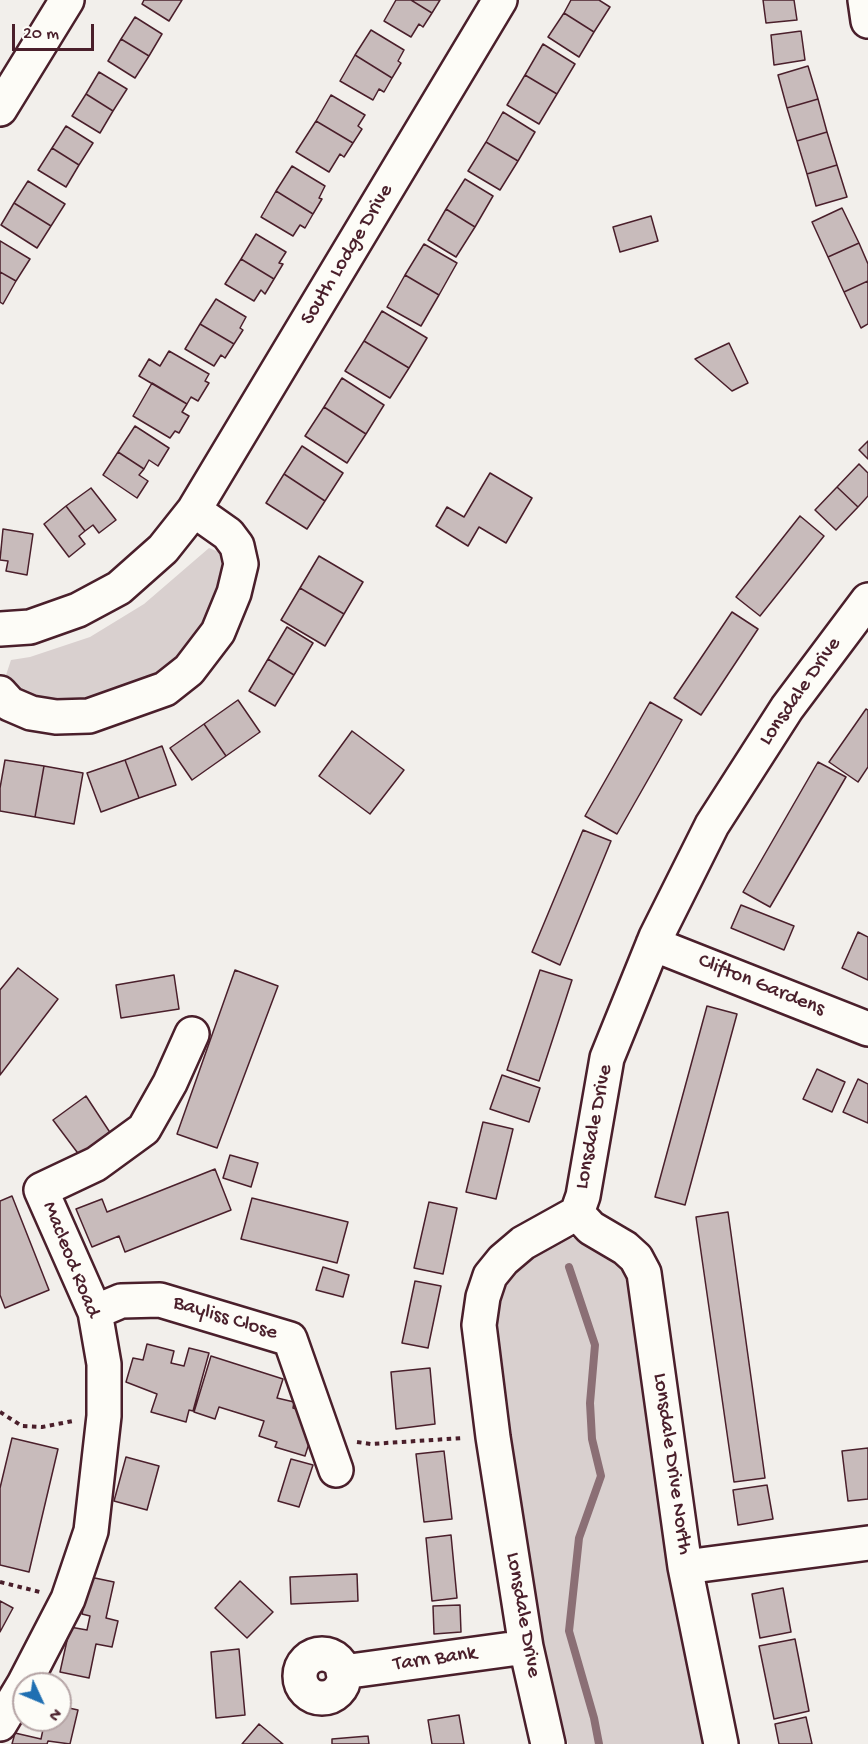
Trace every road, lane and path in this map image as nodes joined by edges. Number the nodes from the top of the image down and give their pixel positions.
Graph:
1 (67, 0) edge
2 (500, 0) edge
3 (865, 0) edge
4 (868, 21) edge
5 (0, 109) edge
6 (195, 510) junction
7 (868, 600) edge
8 (0, 629) edge
9 (0, 693) edge
10 (653, 944) junction
11 (868, 1029) edge
12 (192, 1034) dead end
13 (577, 1214) junction
14 (95, 1312) junction
15 (0, 1412) edge
16 (104, 1416) junction
17 (327, 1437) junction
18 (493, 1437) junction
19 (336, 1470) dead end
20 (868, 1543) edge
21 (685, 1567) junction
22 (0, 1582) edge
23 (68, 1599) junction
24 (526, 1647) junction
25 (30, 1672) edge
26 (343, 1672) dead end
27 (12, 1704) edge
28 (0, 1724) edge
29 (548, 1744) edge
30 (720, 1744) edge

1 - 5 street
2 - 6 street, South Lodge Drive
3 - 4 street
6 - 8 street, South Lodge Drive
6 - 9 street
7 - 10 street, Lonsdale Drive
10 - 11 street, Clifton Gardens
10 - 13 street, Lonsdale Drive
12 - 14 street, Macleod Road
13 - 18 street, Lonsdale Drive
13 - 21 street, Lonsdale Drive North
14 - 16 street, Macleod Road
14 - 17 street, Bayliss Close
15 - 16 path
16 - 23 street, Macleod Road
17 - 18 path
17 - 19 street, Bayliss Close
18 - 24 street, Lonsdale Drive
20 - 21 street
21 - 30 street, Lonsdale Drive North
22 - 23 path
23 - 25 street, Macleod Road
24 - 26 street, Tarn Bank
24 - 29 street, Lonsdale Drive
27 - 28 street, Macleod Road

